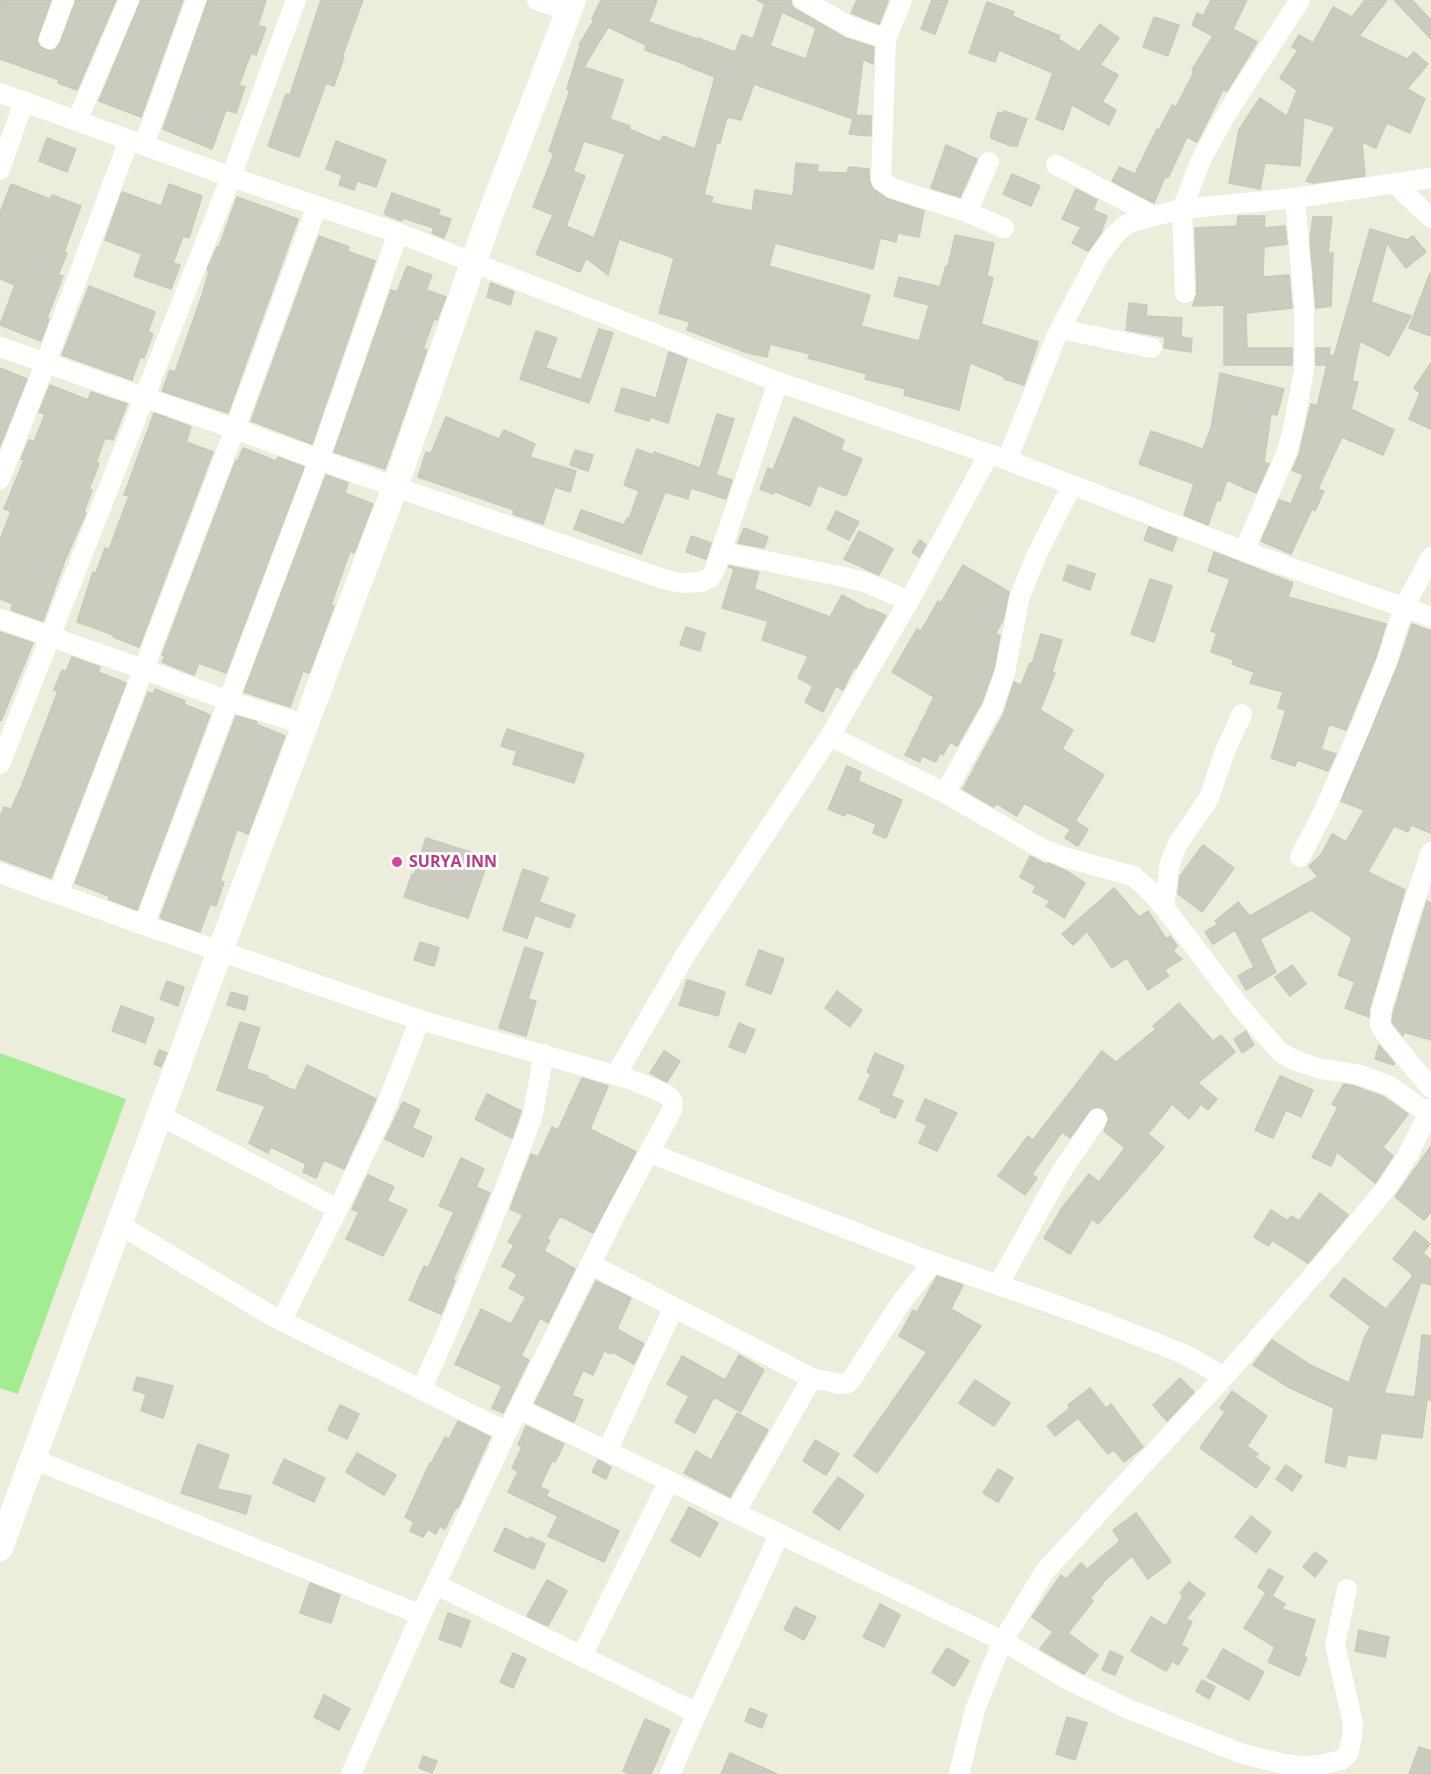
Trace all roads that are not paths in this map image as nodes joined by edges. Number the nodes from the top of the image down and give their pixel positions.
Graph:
1 (64, 0) edge
2 (129, 0) edge
3 (196, 0) edge
4 (296, 0) edge
5 (537, 0) edge
6 (803, 0) edge
7 (902, 0) edge
8 (1300, 0) edge
9 (571, 6) edge
10 (49, 39) dead end
11 (886, 39) junction
12 (0, 93) edge
13 (24, 102) junction
14 (77, 121) junction
15 (136, 142) junction
16 (989, 162) dead end
17 (1056, 165) dead end
18 (0, 170) edge
19 (231, 177) junction
20 (1431, 178) edge
21 (1395, 184) junction
22 (1295, 198) junction
23 (317, 206) junction
24 (1182, 208) junction
25 (967, 212) junction
26 (1154, 216) junction
27 (1431, 218) edge
28 (1004, 228) dead end
29 (398, 233) junction
30 (474, 262) junction
31 (1185, 293) dead end
32 (1060, 329) junction
33 (0, 347) edge
34 (1152, 348) dead end
35 (46, 362) junction
36 (778, 382) junction
37 (144, 398) junction
38 (235, 429) junction
39 (998, 457) junction
40 (319, 460) junction
41 (0, 479) edge
42 (1072, 485) junction
43 (395, 487) junction
44 (1244, 551) junction
45 (722, 552) junction
46 (1431, 557) edge
47 (909, 601) junction
48 (1404, 607) junction
49 (1431, 617) edge
50 (0, 619) edge
51 (50, 638) junction
52 (143, 669) junction
53 (229, 701) junction
54 (1242, 714) dead end
55 (307, 725) junction
56 (830, 736) junction
57 (0, 764) edge
58 (945, 793) junction
59 (1431, 852) edge
60 (1300, 857) dead end
61 (1170, 863) junction
62 (0, 873) edge
63 (1138, 881) junction
64 (58, 894) junction
65 (1164, 907) junction
66 (144, 926) junction
67 (220, 951) junction
68 (420, 1020) junction
69 (544, 1054) junction
70 (616, 1075) junction
71 (1431, 1088) edge
72 (161, 1116) junction
73 (1097, 1119) dead end
74 (1428, 1122) edge
75 (650, 1153) junction
76 (338, 1209) junction
77 (120, 1226) junction
78 (933, 1262) junction
79 (591, 1264) junction
80 (998, 1285) junction
81 (674, 1307) junction
82 (281, 1321) junction
83 (1224, 1377) junction
84 (812, 1378) junction
85 (421, 1390) junction
86 (519, 1409) junction
87 (507, 1432) junction
88 (607, 1451) junction
89 (33, 1459) junction
90 (669, 1481) junction
91 (735, 1513) junction
92 (779, 1535) junction
93 (0, 1548) edge
94 (437, 1585) junction
95 (1347, 1589) dead end
96 (421, 1616) junction
97 (1003, 1641) junction
98 (582, 1656) junction
99 (697, 1713) junction
100 (351, 1774) edge
101 (670, 1774) edge
102 (959, 1774) edge

1 - 10 street
2 - 14 street
3 - 15 street
4 - 19 street
5 - 9 street
6 - 11 street
7 - 11 street
8 - 24 street
9 - 30 street
11 - 25 street
12 - 13 street
13 - 14 street
13 - 18 street
14 - 15 street
15 - 19 street
15 - 35 street
16 - 25 street
17 - 26 street
19 - 23 street
19 - 37 street
20 - 21 street
21 - 22 street
21 - 27 street
22 - 24 street
22 - 44 street
23 - 29 street
23 - 38 street
24 - 26 street
24 - 31 street
25 - 28 street
26 - 32 street
29 - 30 street
29 - 40 street
30 - 36 street
30 - 43 street
32 - 34 street
32 - 39 street
33 - 35 street
35 - 37 street
35 - 41 street
36 - 39 street
36 - 45 street
37 - 38 street
37 - 51 street
38 - 40 street
38 - 52 street
39 - 42 street
39 - 47 street
40 - 43 street
40 - 53 street
42 - 44 street
42 - 58 street
43 - 45 street
43 - 55 street
44 - 48 street
45 - 47 street
46 - 48 street
47 - 56 street
48 - 49 street
48 - 60 street
50 - 51 street
51 - 52 street
51 - 57 street
52 - 53 street
52 - 64 street
53 - 55 street
53 - 66 street
54 - 61 street
55 - 67 street
56 - 58 street
56 - 70 street
58 - 63 street
59 - 71 street
61 - 63 street
61 - 65 street
62 - 64 street
63 - 65 street
64 - 66 street
65 - 74 street
66 - 67 street
67 - 68 street
67 - 72 street
68 - 69 street
68 - 76 street
69 - 70 street
69 - 85 street
70 - 75 street
72 - 76 street
72 - 77 street
73 - 80 street
74 - 83 street
75 - 78 street
75 - 79 street
76 - 82 street
77 - 82 street
77 - 89 street
78 - 80 street
78 - 84 street
79 - 81 street
79 - 86 street
80 - 83 street
81 - 84 street
81 - 88 street
82 - 85 street
83 - 97 street
84 - 91 street
85 - 87 street
86 - 87 street
86 - 88 street
87 - 94 street
88 - 90 street
89 - 93 street
89 - 96 street
90 - 91 street
90 - 98 street
91 - 92 street
92 - 97 street
92 - 99 street
94 - 96 street
94 - 98 street
95 - 97 street
96 - 100 street
97 - 102 street
98 - 99 street
99 - 101 street

